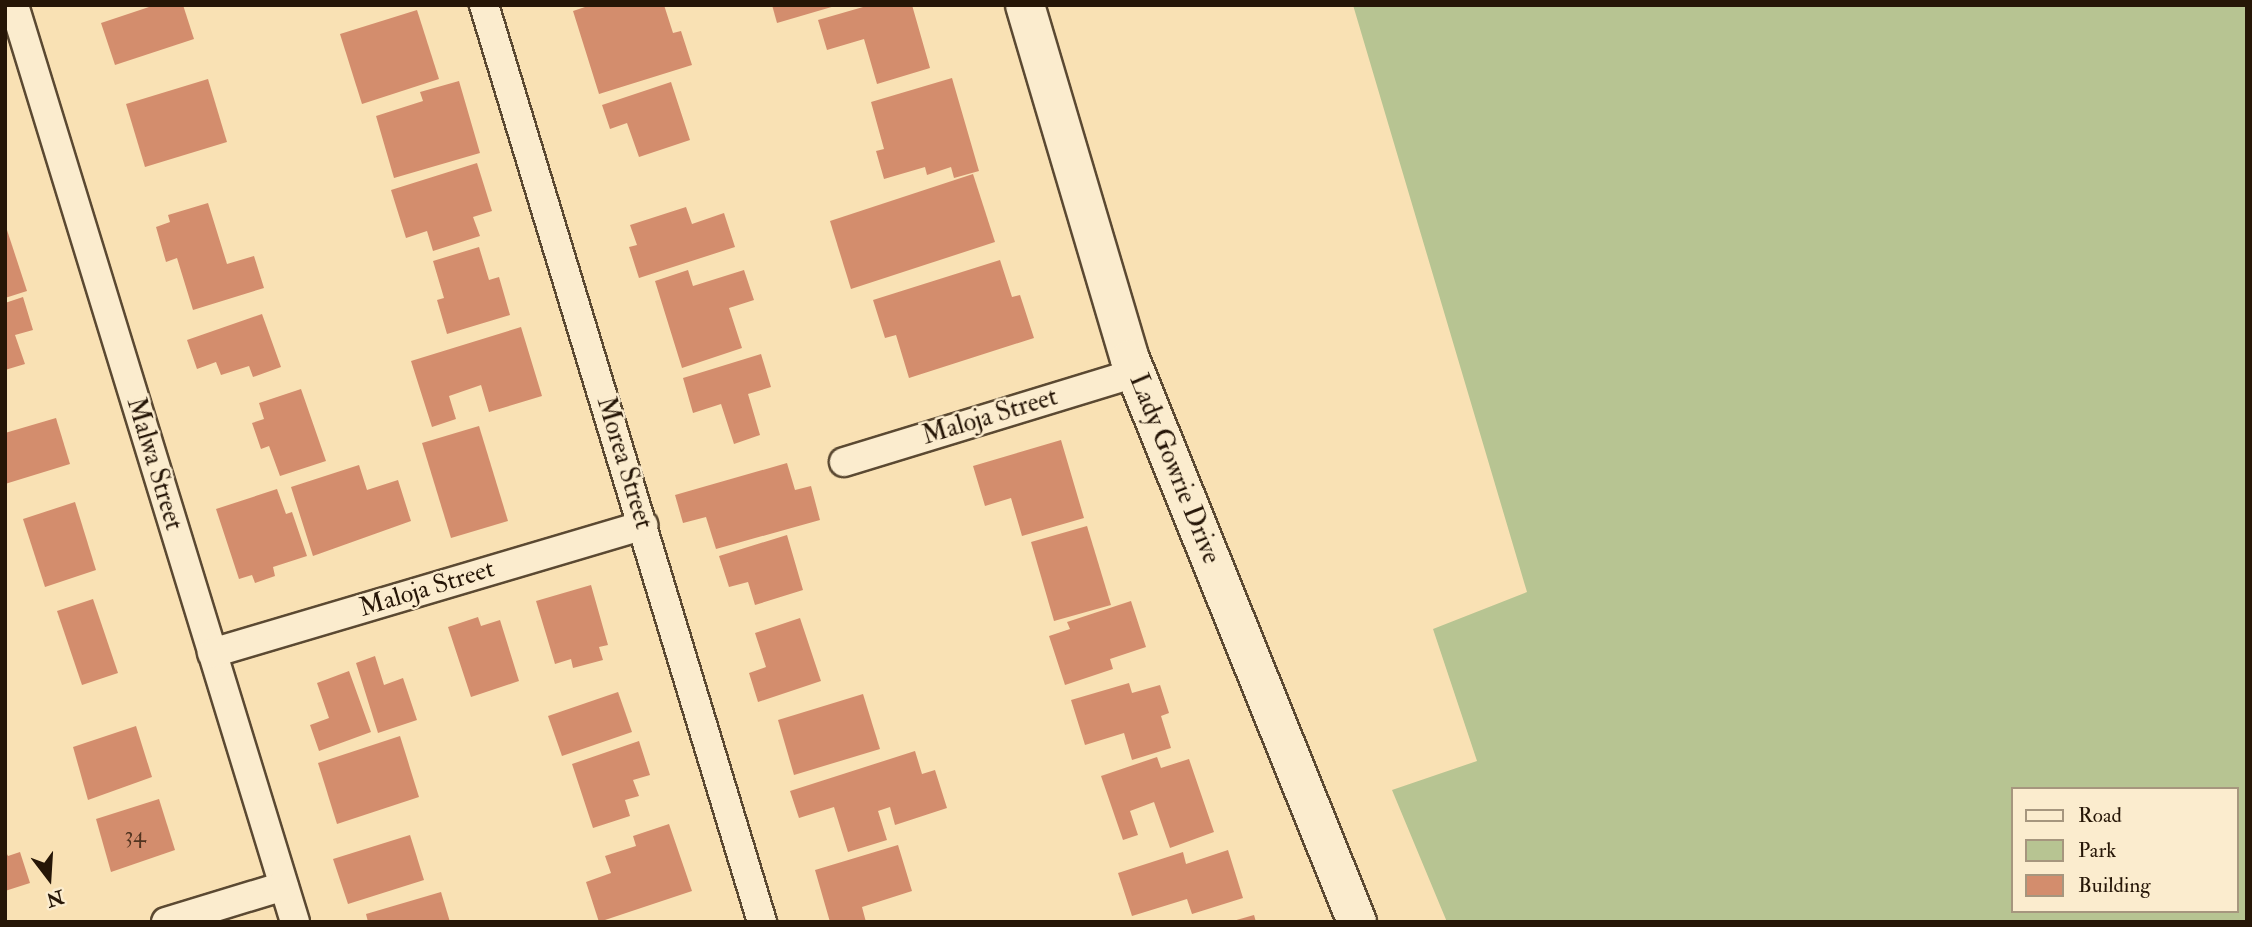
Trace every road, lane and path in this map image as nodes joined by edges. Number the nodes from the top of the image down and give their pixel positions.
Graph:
1 (14, 5) edge
2 (484, 5) edge
3 (1025, 5) edge
4 (1135, 373) junction
5 (844, 462) dead end
6 (643, 525) junction
7 (212, 653) junction
8 (284, 886) junction
9 (166, 922) edge
10 (295, 922) edge
11 (762, 922) edge
12 (1357, 922) edge

1 - 7 street, Malwa Street
2 - 6 street, Morea Street
3 - 4 main road, Lady Gowrie Drive
4 - 5 street, Maloja Street
4 - 12 main road, Lady Gowrie Drive
6 - 7 street, Maloja Street
6 - 11 street, Morea Street
7 - 8 street, Malwa Street
8 - 9 street
8 - 10 street, Malwa Street

